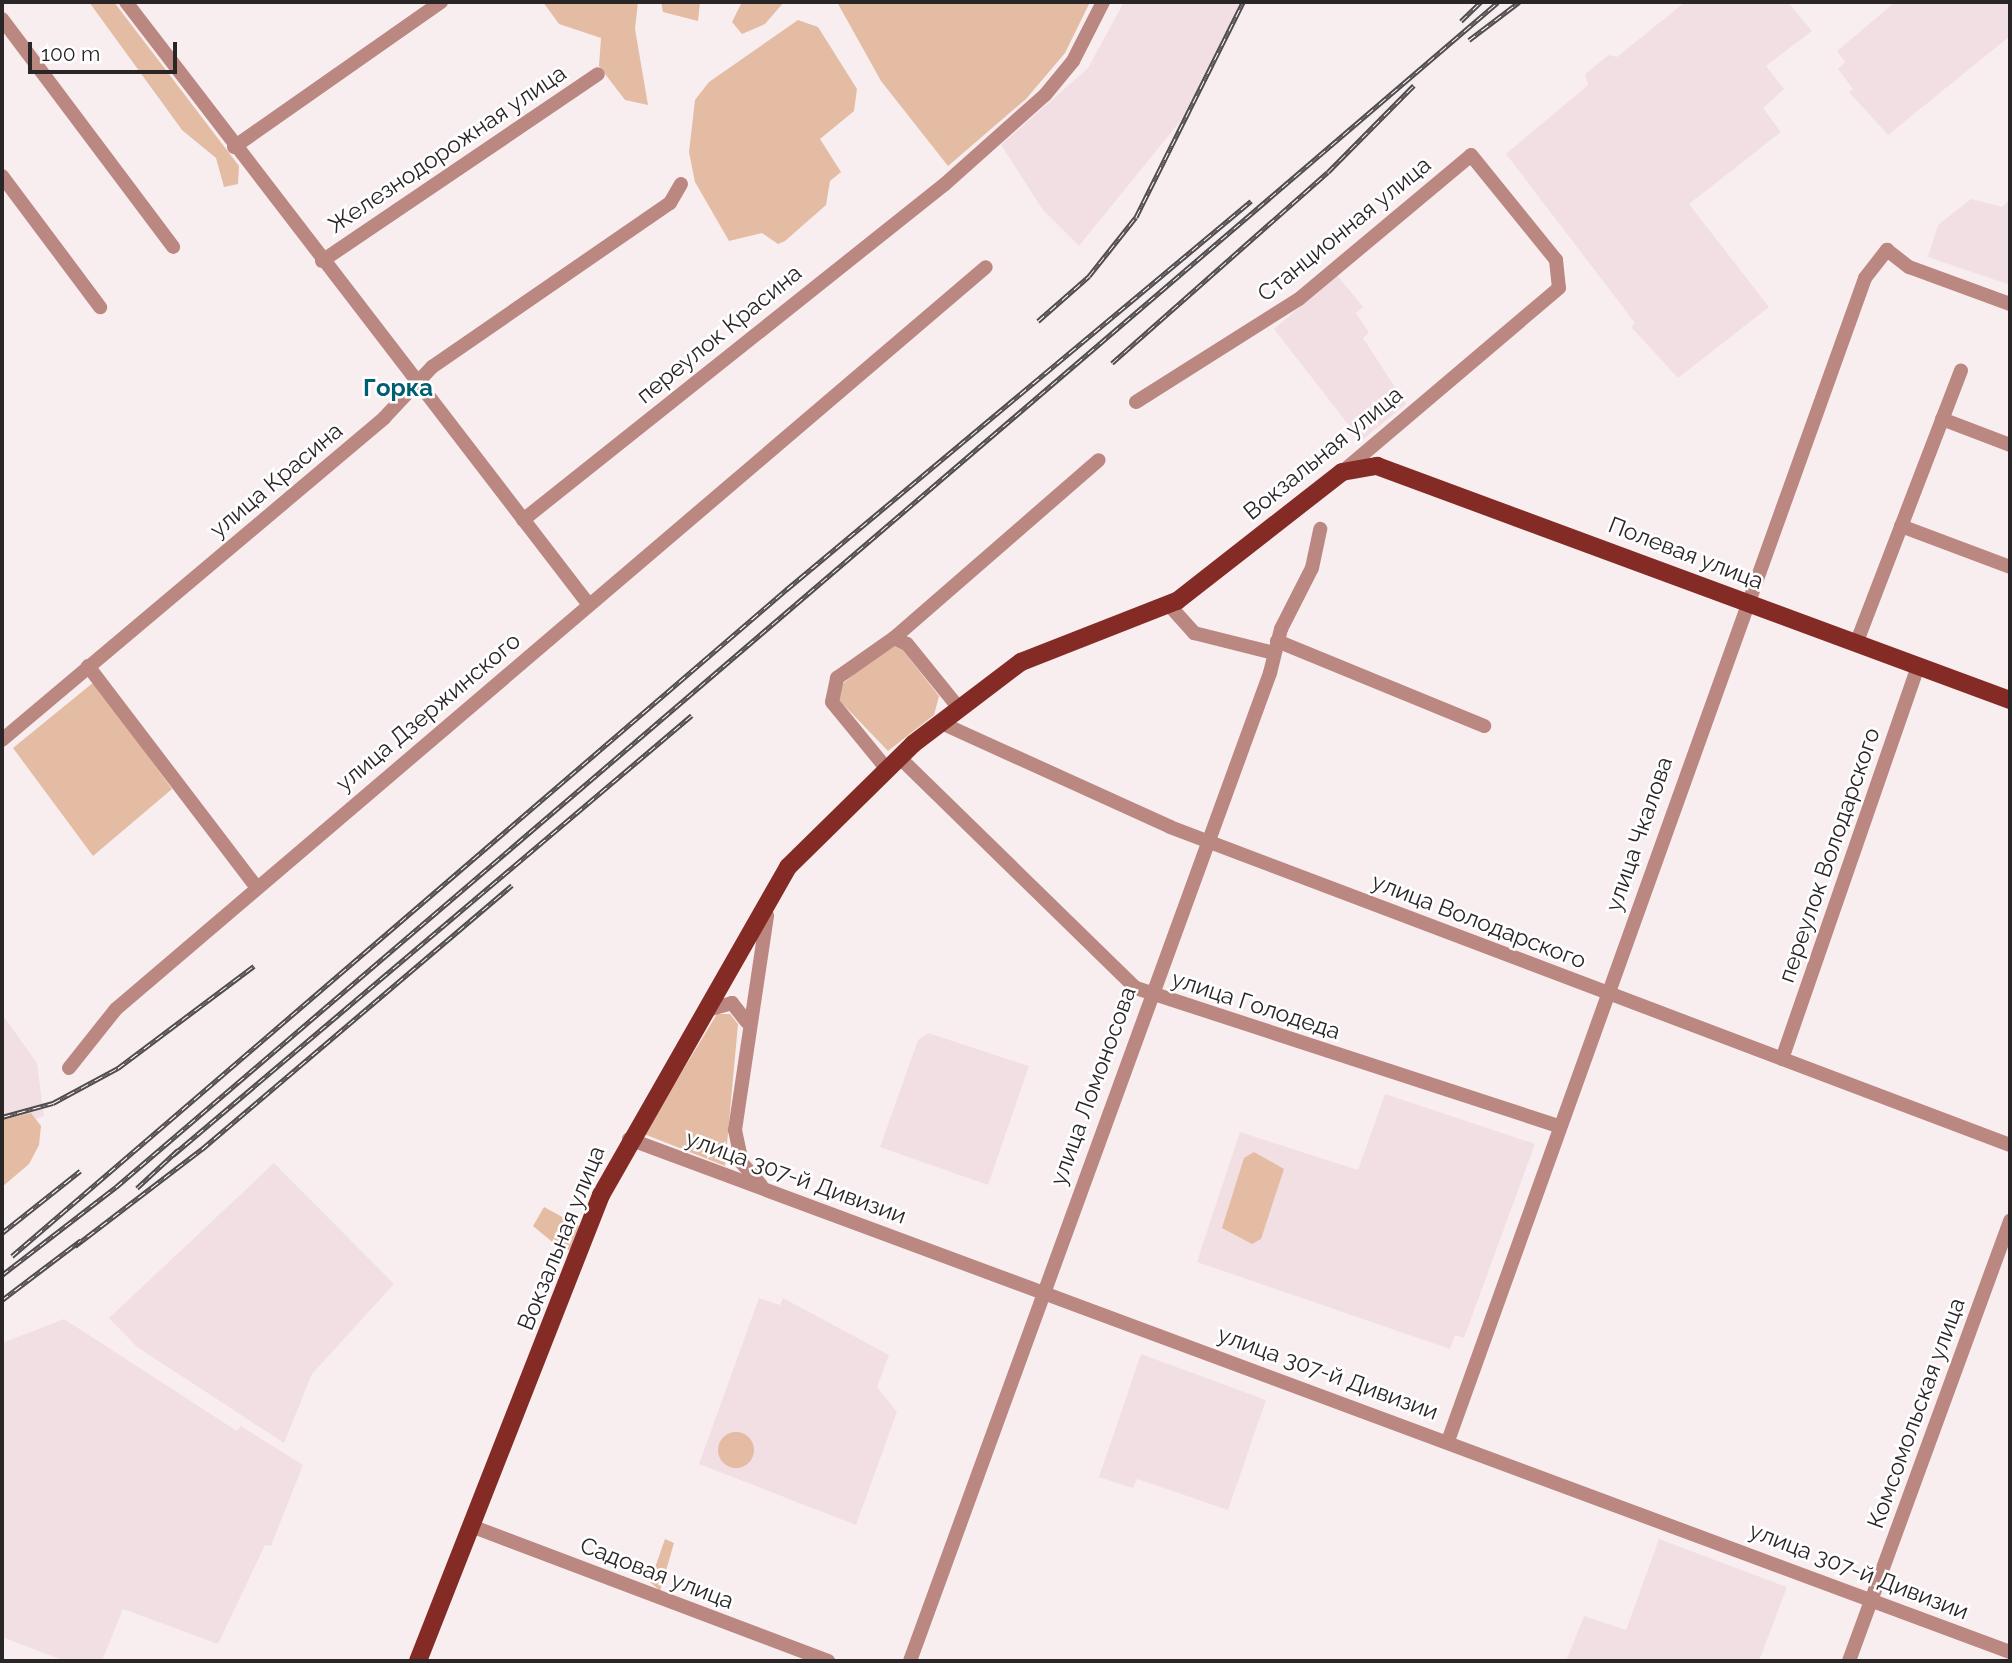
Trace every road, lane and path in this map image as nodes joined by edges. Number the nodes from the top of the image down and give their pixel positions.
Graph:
1 (441, 2) edge
2 (1103, 2) edge
3 (131, 4) edge
4 (2, 19) edge
5 (598, 74) dead end
6 (234, 147) junction
7 (1471, 155) joint
8 (2, 176) edge
9 (681, 184) dead end
10 (173, 247) dead end
11 (322, 261) junction
12 (986, 267) dead end
13 (2010, 304) edge
14 (100, 307) dead end
15 (1961, 370) dead end
16 (416, 383) junction
17 (1136, 402) dead end
18 (1942, 419) junction
19 (1380, 439) junction
20 (2010, 445) edge
21 (1099, 460) dead end
22 (1390, 469) junction
23 (1342, 472) junction
24 (523, 520) junction
25 (1901, 526) junction
26 (1321, 528) dead end
27 (2010, 567) edge
28 (1745, 602) junction
29 (589, 605) junction
30 (1168, 605) junction
31 (894, 638) junction
32 (1856, 644) junction
33 (1275, 647) junction
34 (88, 666) junction
35 (1918, 667) junction
36 (2010, 700) edge
37 (958, 707) junction
38 (939, 722) junction
39 (1485, 726) dead end
40 (2, 740) edge
41 (892, 763) junction
42 (1206, 841) junction
43 (257, 888) junction
44 (775, 891) junction
45 (1607, 994) junction
46 (1150, 995) junction
47 (711, 1009) junction
48 (747, 1024) junction
49 (1782, 1059) junction
50 (69, 1068) dead end
51 (1559, 1126) junction
52 (629, 1139) junction
53 (2010, 1145) edge
54 (774, 1192) junction
55 (2010, 1220) edge
56 (1043, 1293) junction
57 (1448, 1441) junction
58 (471, 1526) junction
59 (1872, 1600) junction
60 (2010, 1652) edge
61 (418, 1661) edge
62 (828, 1661) edge
63 (910, 1661) edge
64 (1849, 1661) edge

1 - 6 street
2 - 24 street, переулок Красина
3 - 6 street, Железнодорожная улица
4 - 10 street
5 - 11 street, Железнодорожная улица
6 - 11 street, Железнодорожная улица
7 - 17 street, Станционная улица
7 - 19 street, Вокзальная улица
8 - 14 street
9 - 16 street, улица Красина
11 - 16 street, Железнодорожная улица
12 - 29 street, улица Дзержинского
13 - 28 street, улица Чкалова
15 - 18 street
16 - 24 street, Железнодорожная улица
16 - 34 street, улица Красина
18 - 20 street
18 - 25 street
19 - 22 street
19 - 23 street, Вокзальная улица
21 - 31 street
22 - 23 main road, Полевая улица
22 - 28 main road, Полевая улица
23 - 30 main road, Вокзальная улица
24 - 29 street, Железнодорожная улица
25 - 27 street
25 - 32 street
26 - 33 street, улица Ломоносова
28 - 32 main road, Полевая улица
28 - 45 street, улица Чкалова
29 - 43 street, улица Дзержинского
30 - 33 street
30 - 37 main road, Вокзальная улица
31 - 37 street
31 - 41 street
32 - 35 main road, Полевая улица
33 - 39 street
33 - 42 street, улица Ломоносова
34 - 40 street, улица Красина
34 - 43 street
35 - 36 main road, Полевая улица
35 - 49 street, переулок Володарского
37 - 38 main road, Вокзальная улица
38 - 41 main road, Вокзальная улица
38 - 42 street, улица Володарского
41 - 44 main road, Вокзальная улица
41 - 46 street, улица Голодеда
42 - 45 street, улица Володарского
42 - 46 street, улица Ломоносова
43 - 50 street, улица Дзержинского
44 - 47 main road, Вокзальная улица
44 - 48 street
45 - 49 street, улица Володарского
45 - 51 street, улица Чкалова
46 - 51 street, улица Голодеда
46 - 56 street, улица Ломоносова
47 - 48 street
47 - 52 main road, Вокзальная улица
48 - 54 street
49 - 53 street, улица Володарского
51 - 57 street, улица Чкалова
52 - 54 street, улица 307-й Дивизии
52 - 58 main road, Вокзальная улица
54 - 56 street, улица 307-й Дивизии
55 - 59 street, Комсомольская улица
56 - 57 street, улица 307-й Дивизии
56 - 63 street, улица Ломоносова
57 - 59 street, улица 307-й Дивизии
58 - 61 main road, Вокзальная улица
58 - 62 street, Садовая улица
59 - 60 street, улица 307-й Дивизии
59 - 64 street, Комсомольская улица

